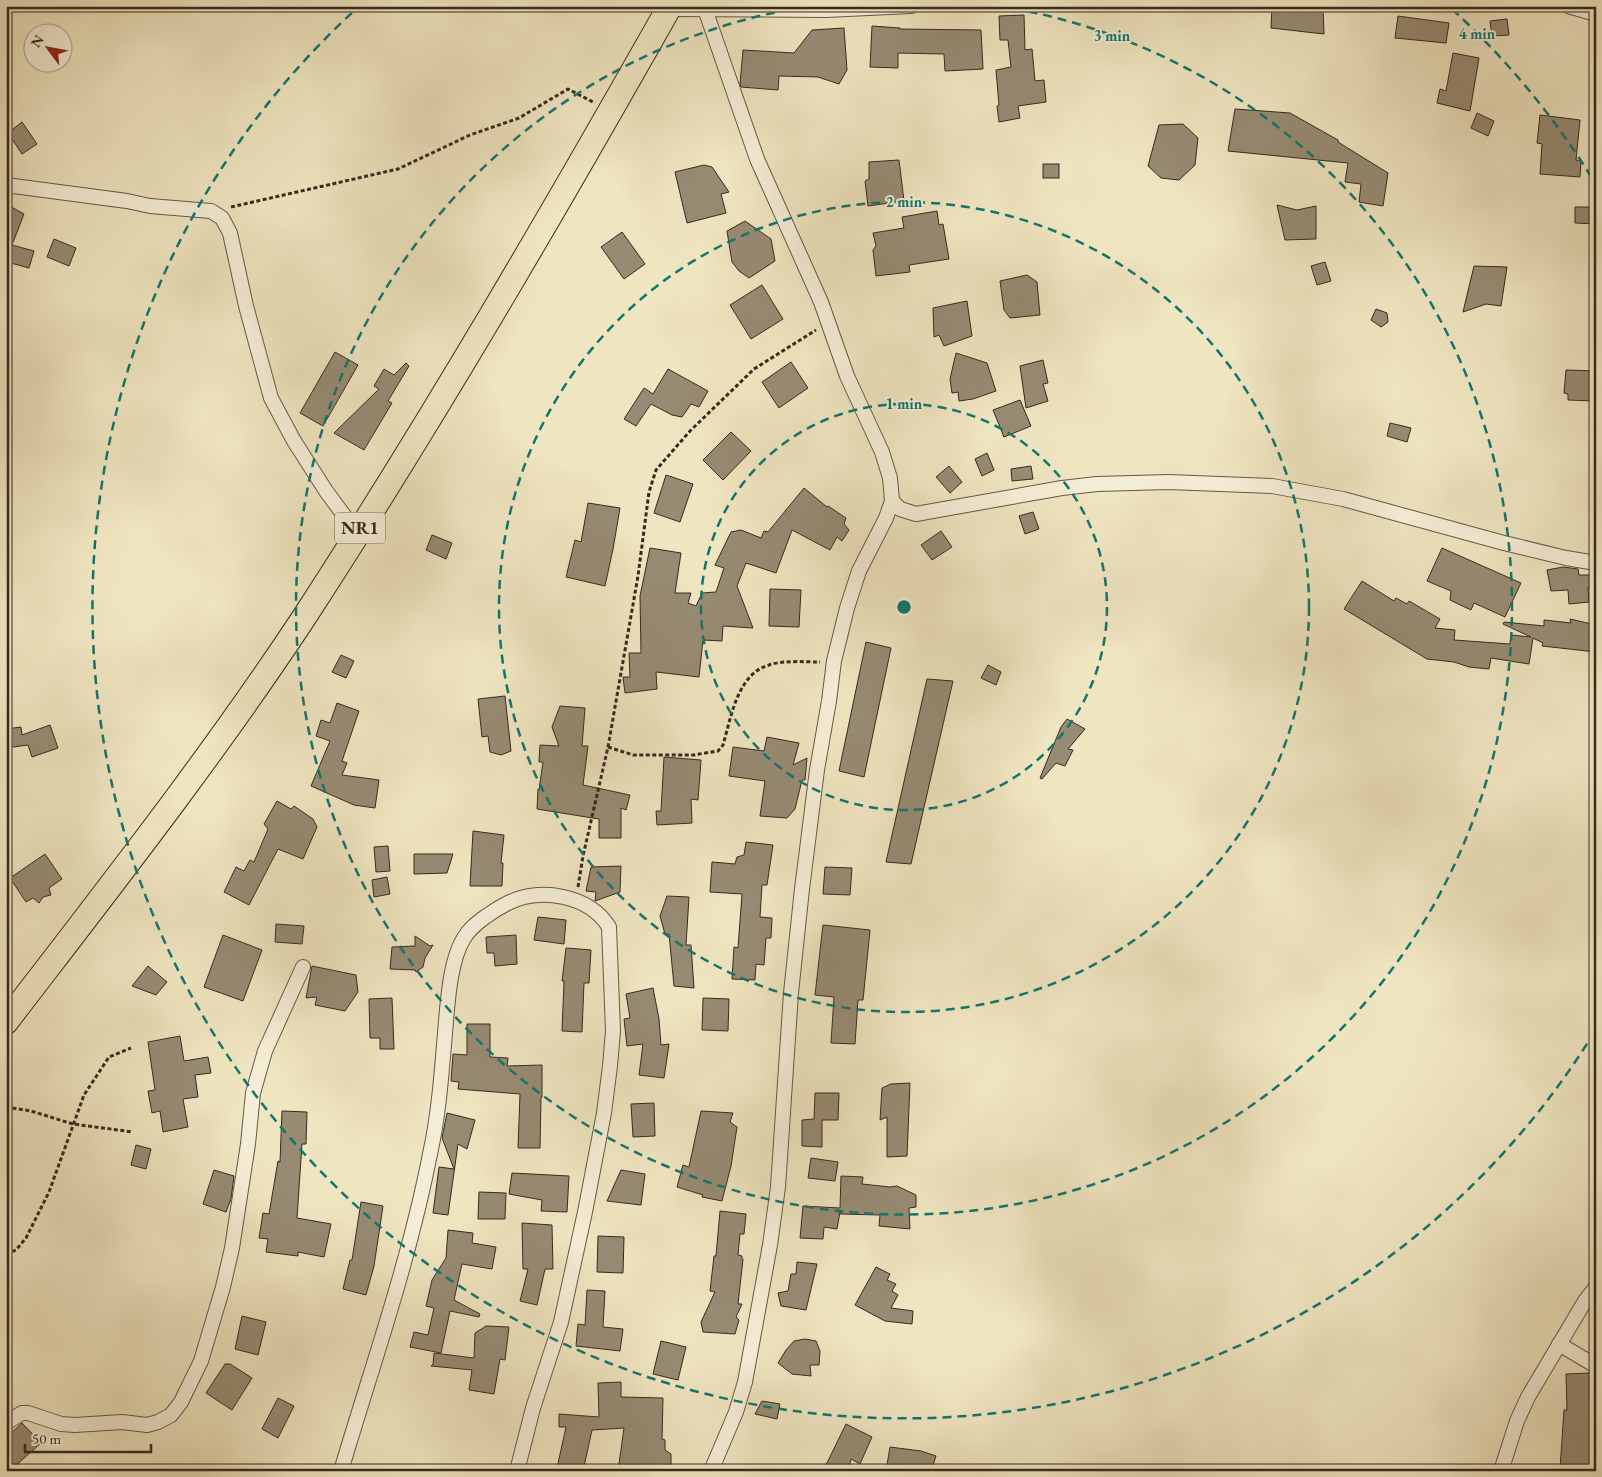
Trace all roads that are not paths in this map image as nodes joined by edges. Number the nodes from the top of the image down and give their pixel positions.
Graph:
1 (911, 6) edge
2 (1568, 6) edge
3 (669, 8) edge
4 (705, 9) junction
5 (1596, 14) edge
6 (6, 185) edge
7 (892, 501) junction
8 (357, 533) junction
9 (1596, 563) edge
10 (303, 967) dead end
11 (6, 1022) edge
12 (1596, 1287) edge
13 (1559, 1344) junction
14 (1596, 1366) edge
15 (6, 1423) edge
16 (341, 1471) edge
17 (517, 1471) edge
18 (711, 1471) edge
19 (1501, 1471) edge

1 - 4 street
2 - 5 street
3 - 4 street
3 - 8 highway, NR1
4 - 7 street
6 - 8 street
7 - 9 street
7 - 18 street
8 - 11 highway, NR1
10 - 15 street
12 - 13 street
13 - 14 street
13 - 19 street
16 - 17 street

